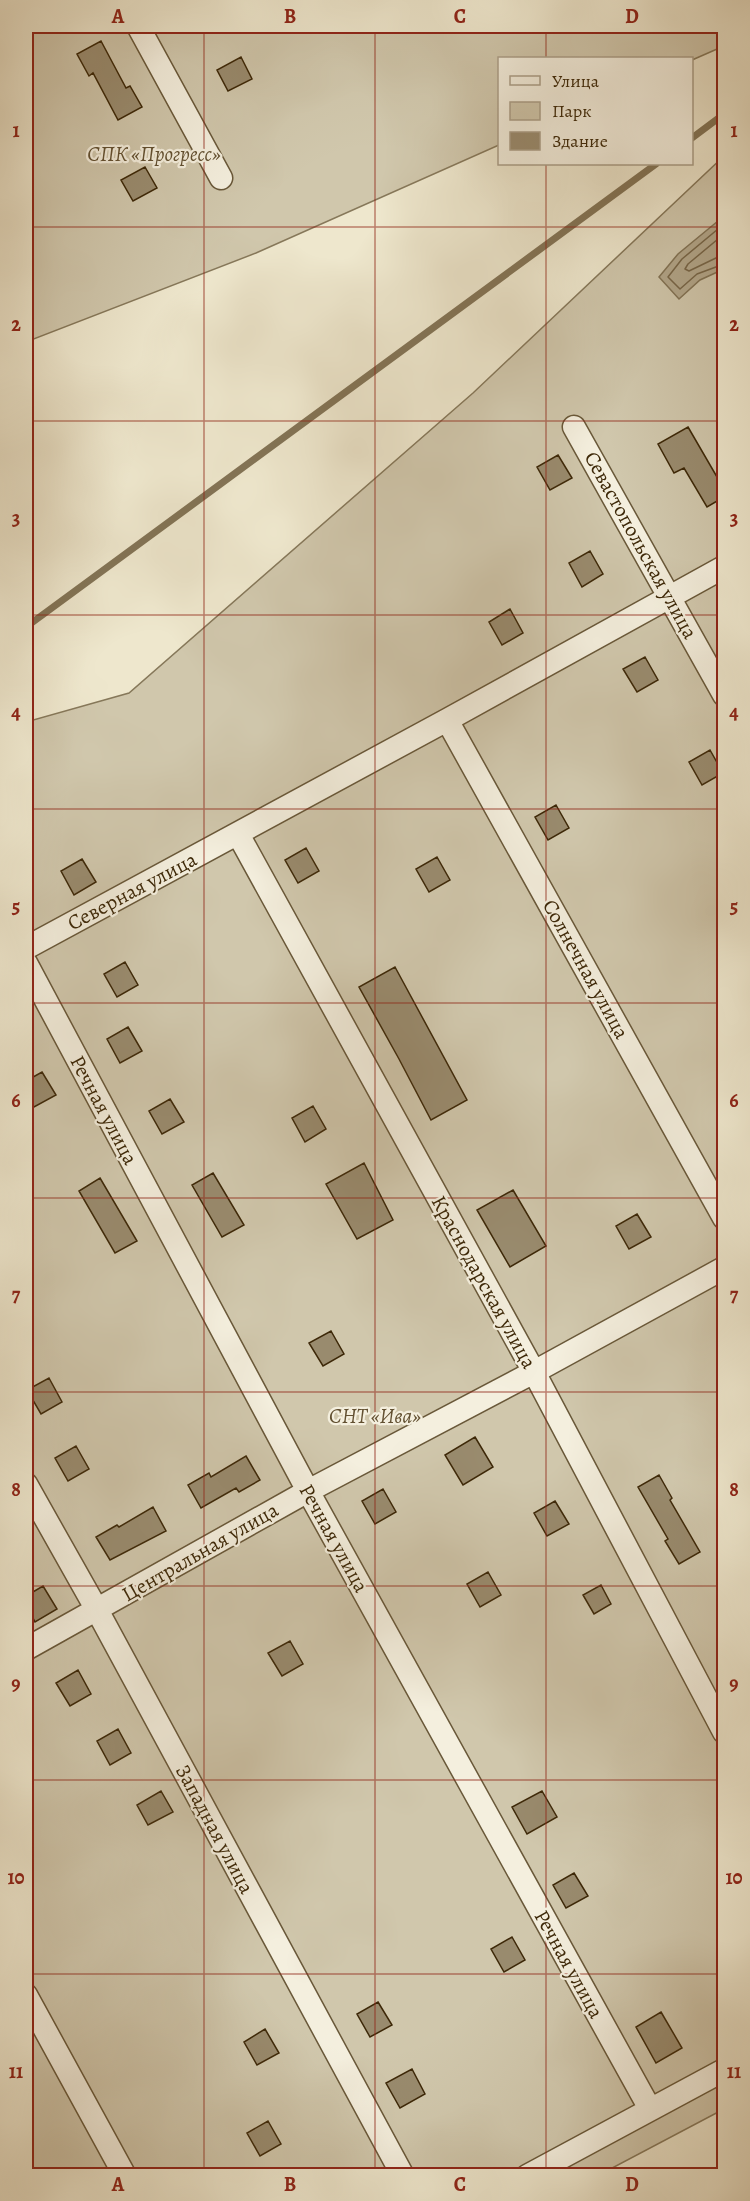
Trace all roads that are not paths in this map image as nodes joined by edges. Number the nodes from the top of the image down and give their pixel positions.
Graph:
1 (138, 26) edge
2 (221, 177) dead end
3 (574, 427) dead end
4 (724, 567) edge
5 (670, 597) junction
6 (724, 695) edge
7 (447, 720) junction
8 (238, 834) junction
9 (26, 948) edge
10 (26, 963) edge
11 (724, 1218) edge
12 (724, 1268) edge
13 (534, 1372) junction
14 (26, 1484) edge
15 (308, 1491) junction
16 (97, 1610) junction
17 (26, 1649) edge
18 (724, 1732) edge
19 (26, 1995) edge
20 (724, 2070) edge
21 (650, 2109) junction
22 (125, 2175) edge
23 (403, 2175) edge
24 (526, 2175) edge

1 - 2 street
3 - 5 street, Севастопольская улица
4 - 5 street, Северная улица
5 - 6 street, Севастопольская улица
5 - 7 street, Северная улица
7 - 8 street, Северная улица
7 - 11 street, Солнечная улица
8 - 9 street, Северная улица
8 - 13 street, Краснодарская улица
10 - 15 street, Речная улица
12 - 13 street, Центральная улица
13 - 15 street, Центральная улица
13 - 18 street, Краснодарская улица
14 - 16 street, Западная улица
15 - 16 street, Центральная улица
15 - 21 street, Речная улица
16 - 17 street, Центральная улица
16 - 23 street, Западная улица
19 - 22 street
20 - 21 street
21 - 24 street

